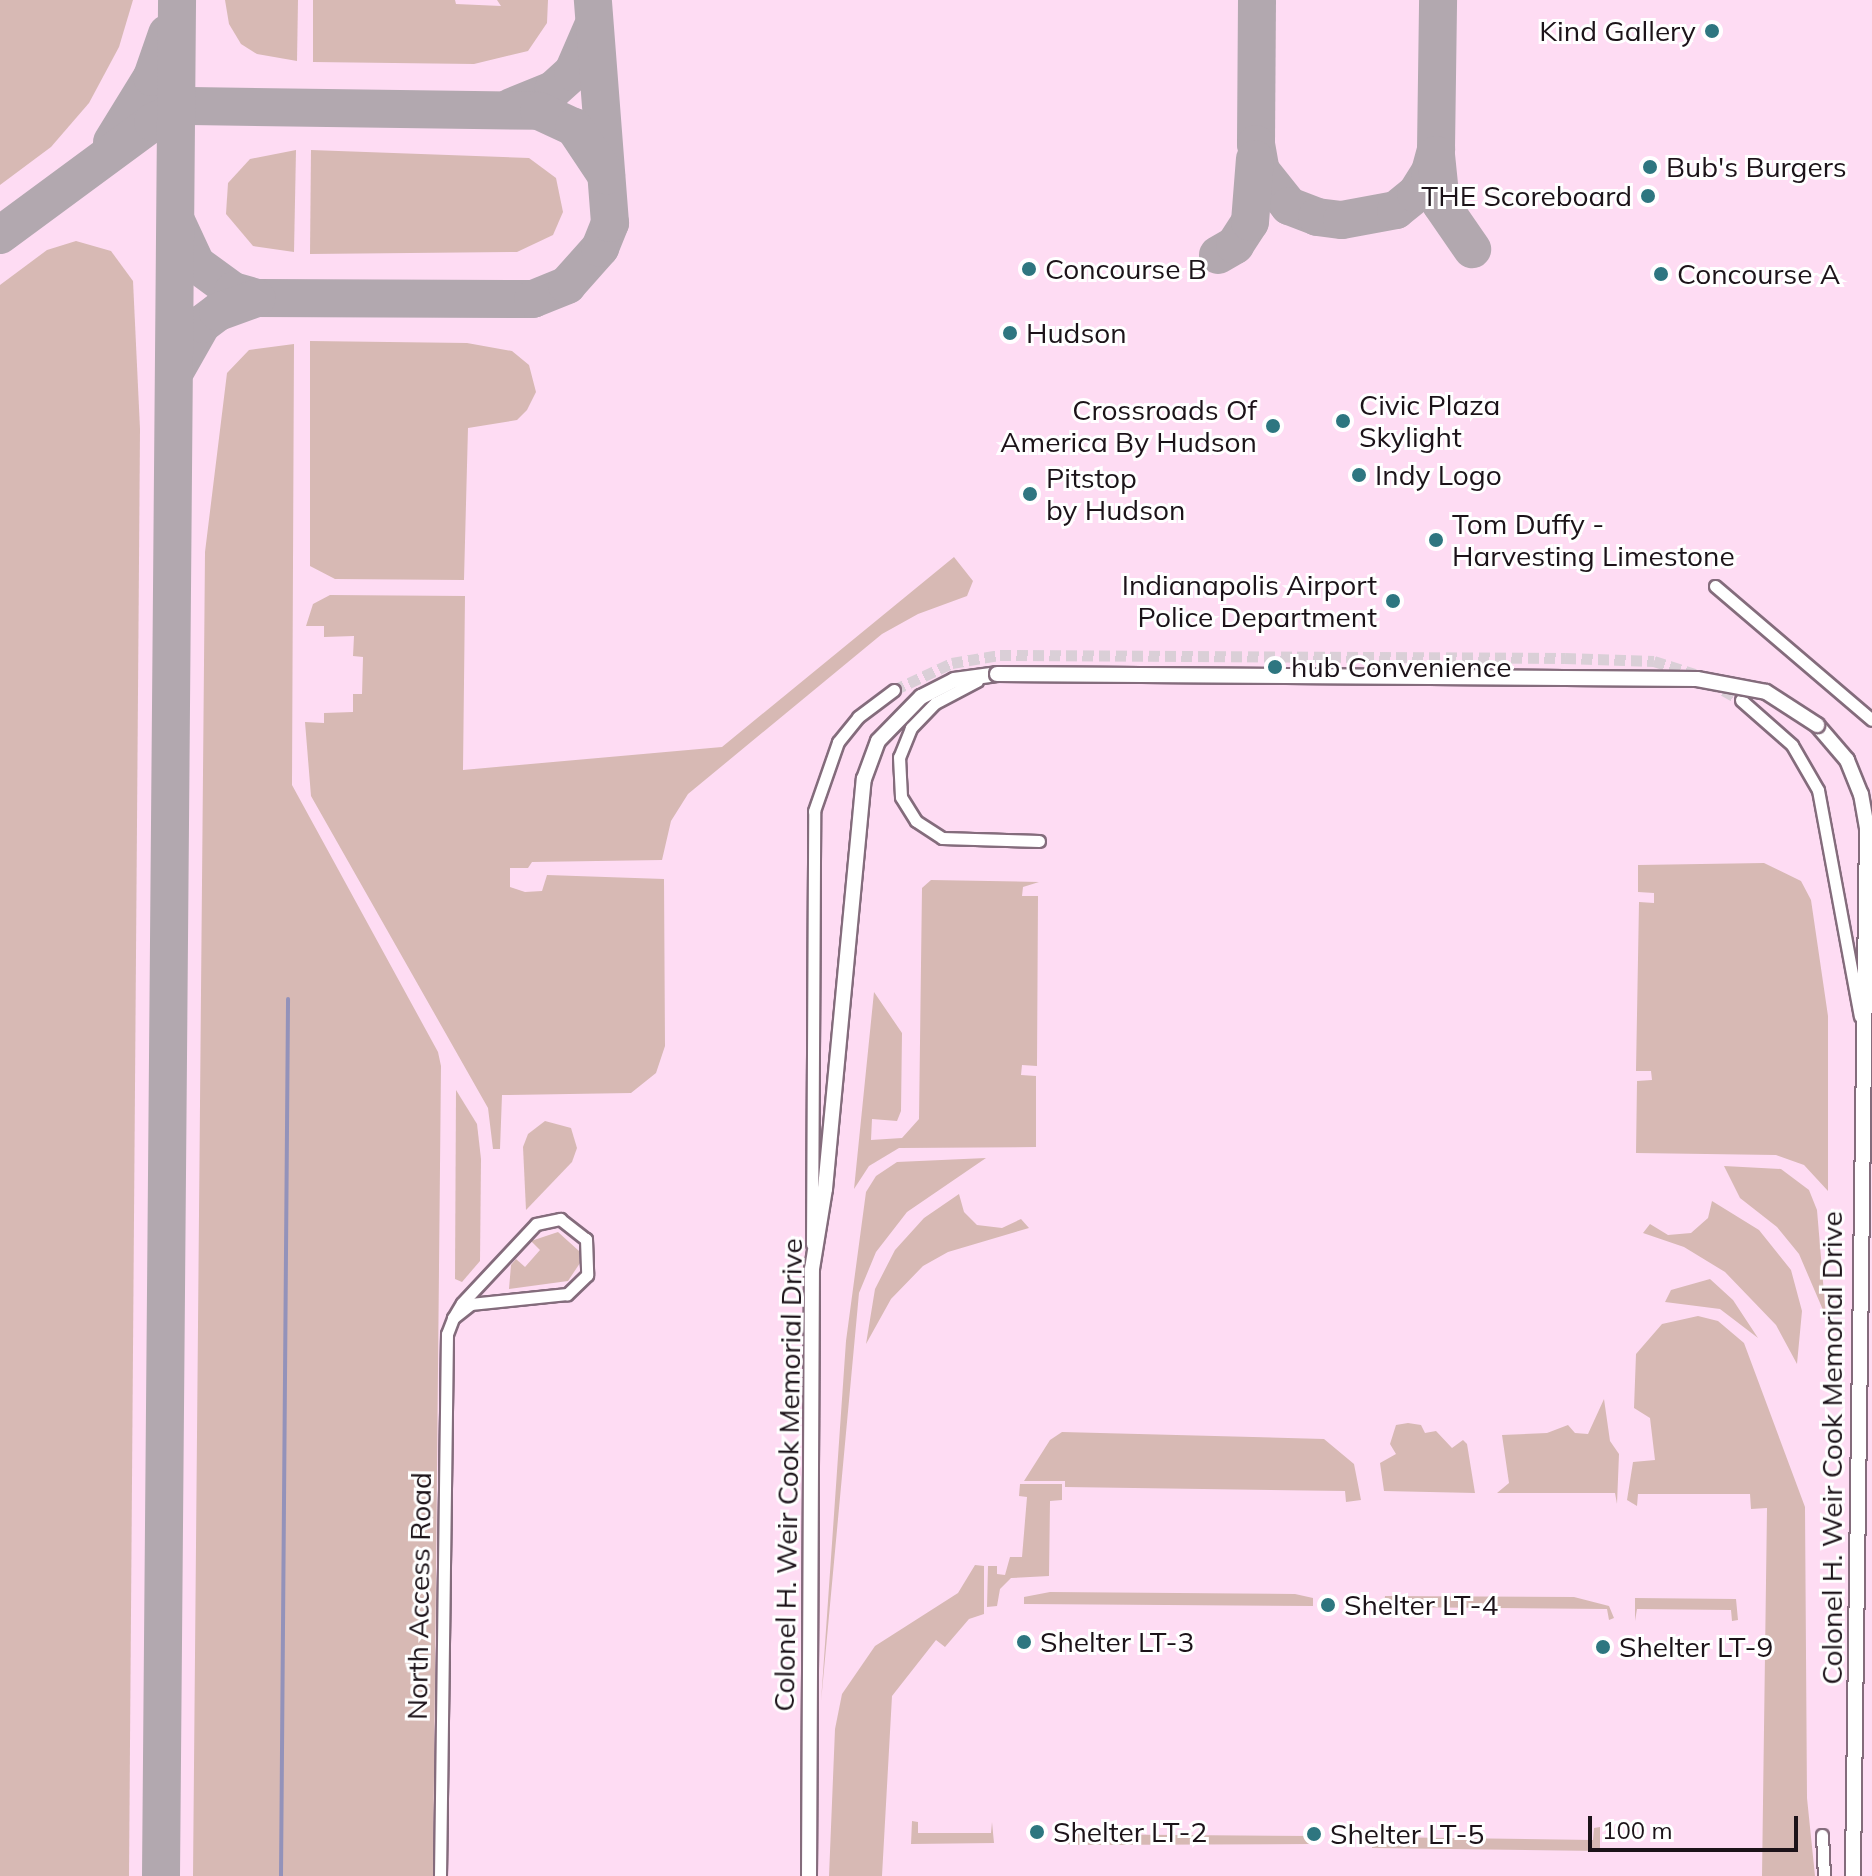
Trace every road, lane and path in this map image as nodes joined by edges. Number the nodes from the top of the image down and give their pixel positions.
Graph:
1 (1715, 586) dead end
2 (997, 674) junction
3 (894, 690) tunnel mouth
4 (1741, 700) tunnel mouth
5 (1872, 720) edge
6 (1039, 841) dead end
7 (1861, 1020) junction
8 (812, 1269) junction
9 (453, 1318) junction
10 (1822, 1835) dead end
11 (440, 1876) edge
12 (809, 1876) edge
13 (1824, 1876) edge
14 (1853, 1876) edge

1 - 5 street
2 - 6 street
2 - 7 street, Colonel H. Weir Cook Memorial Drive, bridge
2 - 8 street, Colonel H. Weir Cook Memorial Drive
3 - 8 street
4 - 7 street
7 - 14 street, Colonel H. Weir Cook Memorial Drive
8 - 12 street, Colonel H. Weir Cook Memorial Drive
9 - 9 street, North Access Road
9 - 11 street, North Access Road
10 - 13 street

